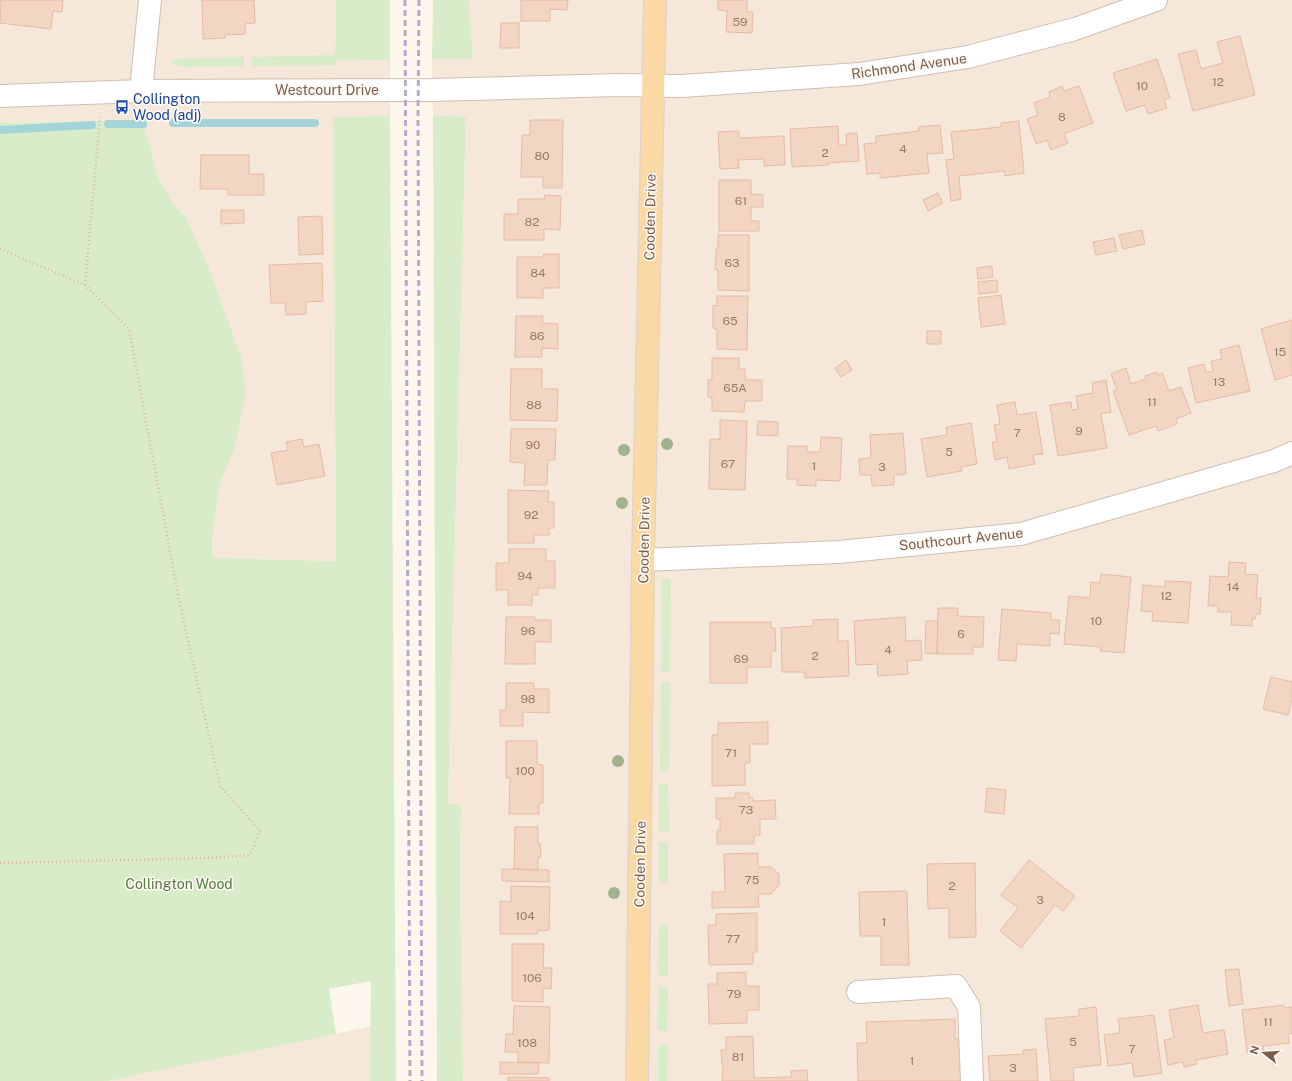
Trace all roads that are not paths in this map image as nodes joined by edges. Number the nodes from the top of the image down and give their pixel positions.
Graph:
1 (150, 0) edge
2 (655, 0) edge
3 (1156, 0) edge
4 (653, 86) junction
5 (141, 91) junction
6 (0, 96) edge
7 (1292, 453) edge
8 (643, 560) junction
9 (858, 992) dead end
10 (638, 1081) edge
11 (972, 1081) edge

1 - 5 street
2 - 4 main road, Cooden Drive
3 - 4 street, Richmond Avenue
4 - 5 street, Westcourt Drive
4 - 8 main road, Cooden Drive
5 - 6 street, Westcourt Drive
7 - 8 street, Southcourt Avenue
8 - 10 main road, Cooden Drive
9 - 11 street

